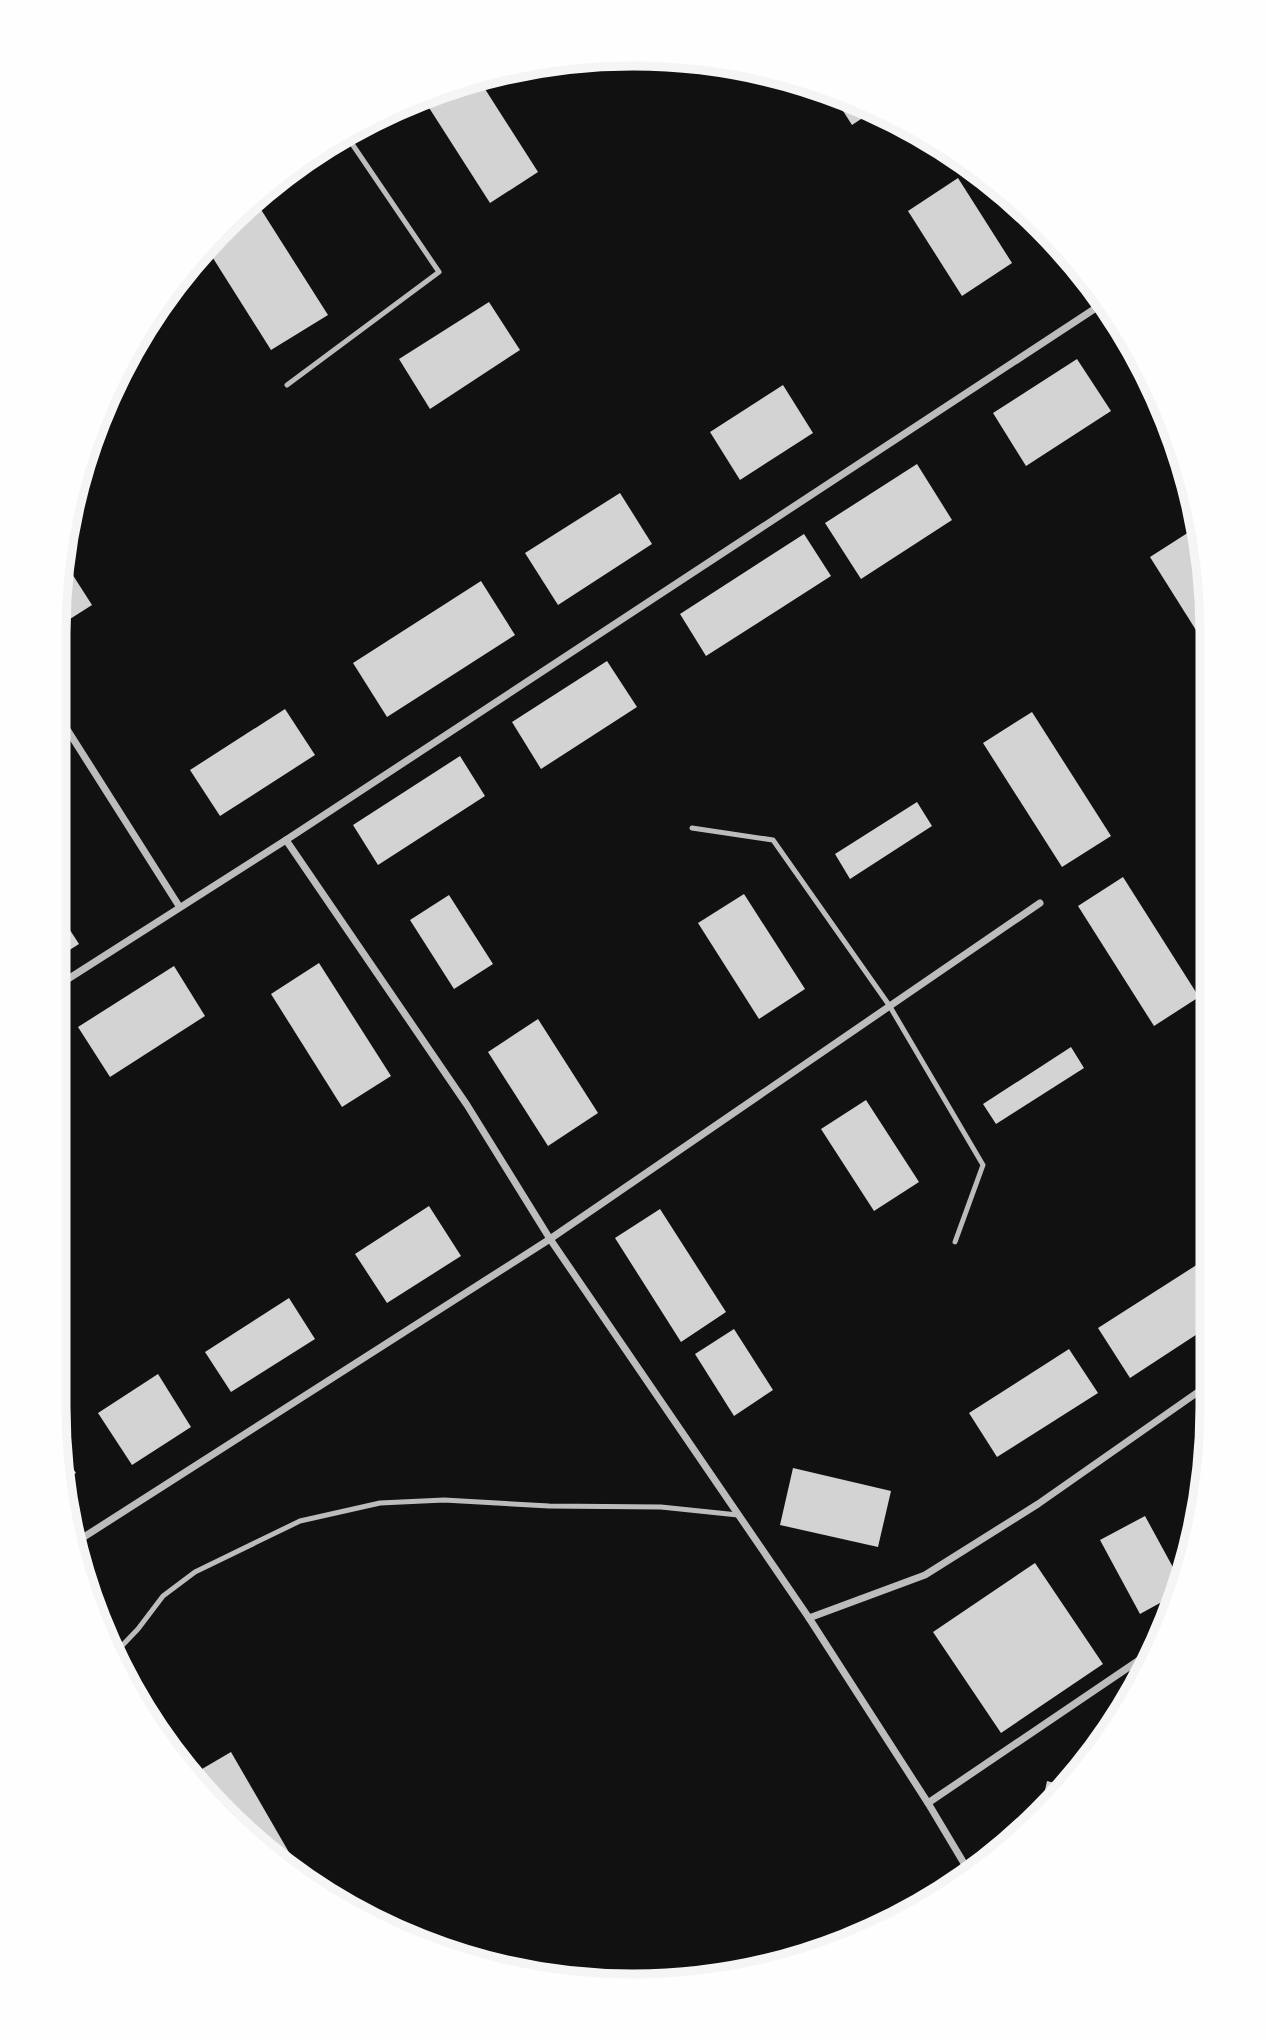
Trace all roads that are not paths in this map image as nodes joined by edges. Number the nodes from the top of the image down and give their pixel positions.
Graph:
1 (351, 142) edge
2 (1097, 307) edge
3 (287, 385) dead end
4 (66, 728) edge
5 (692, 828) dead end
6 (286, 840) junction
7 (1040, 904) dead end
8 (179, 906) junction
9 (66, 980) edge
10 (889, 1005) junction
11 (550, 1239) junction
12 (955, 1242) dead end
13 (1200, 1391) edge
14 (738, 1515) junction
15 (82, 1538) edge
16 (809, 1618) junction
17 (120, 1647) edge
18 (1142, 1658) edge
19 (928, 1803) junction
20 (966, 1867) edge

1 - 3 lane
2 - 6 street
4 - 8 street
5 - 10 lane
6 - 8 street
6 - 11 street
7 - 10 street
8 - 9 street
10 - 11 street
10 - 12 lane
11 - 14 street
11 - 15 street
13 - 16 street
14 - 16 street
14 - 17 lane
16 - 19 street
18 - 19 street
19 - 20 street

